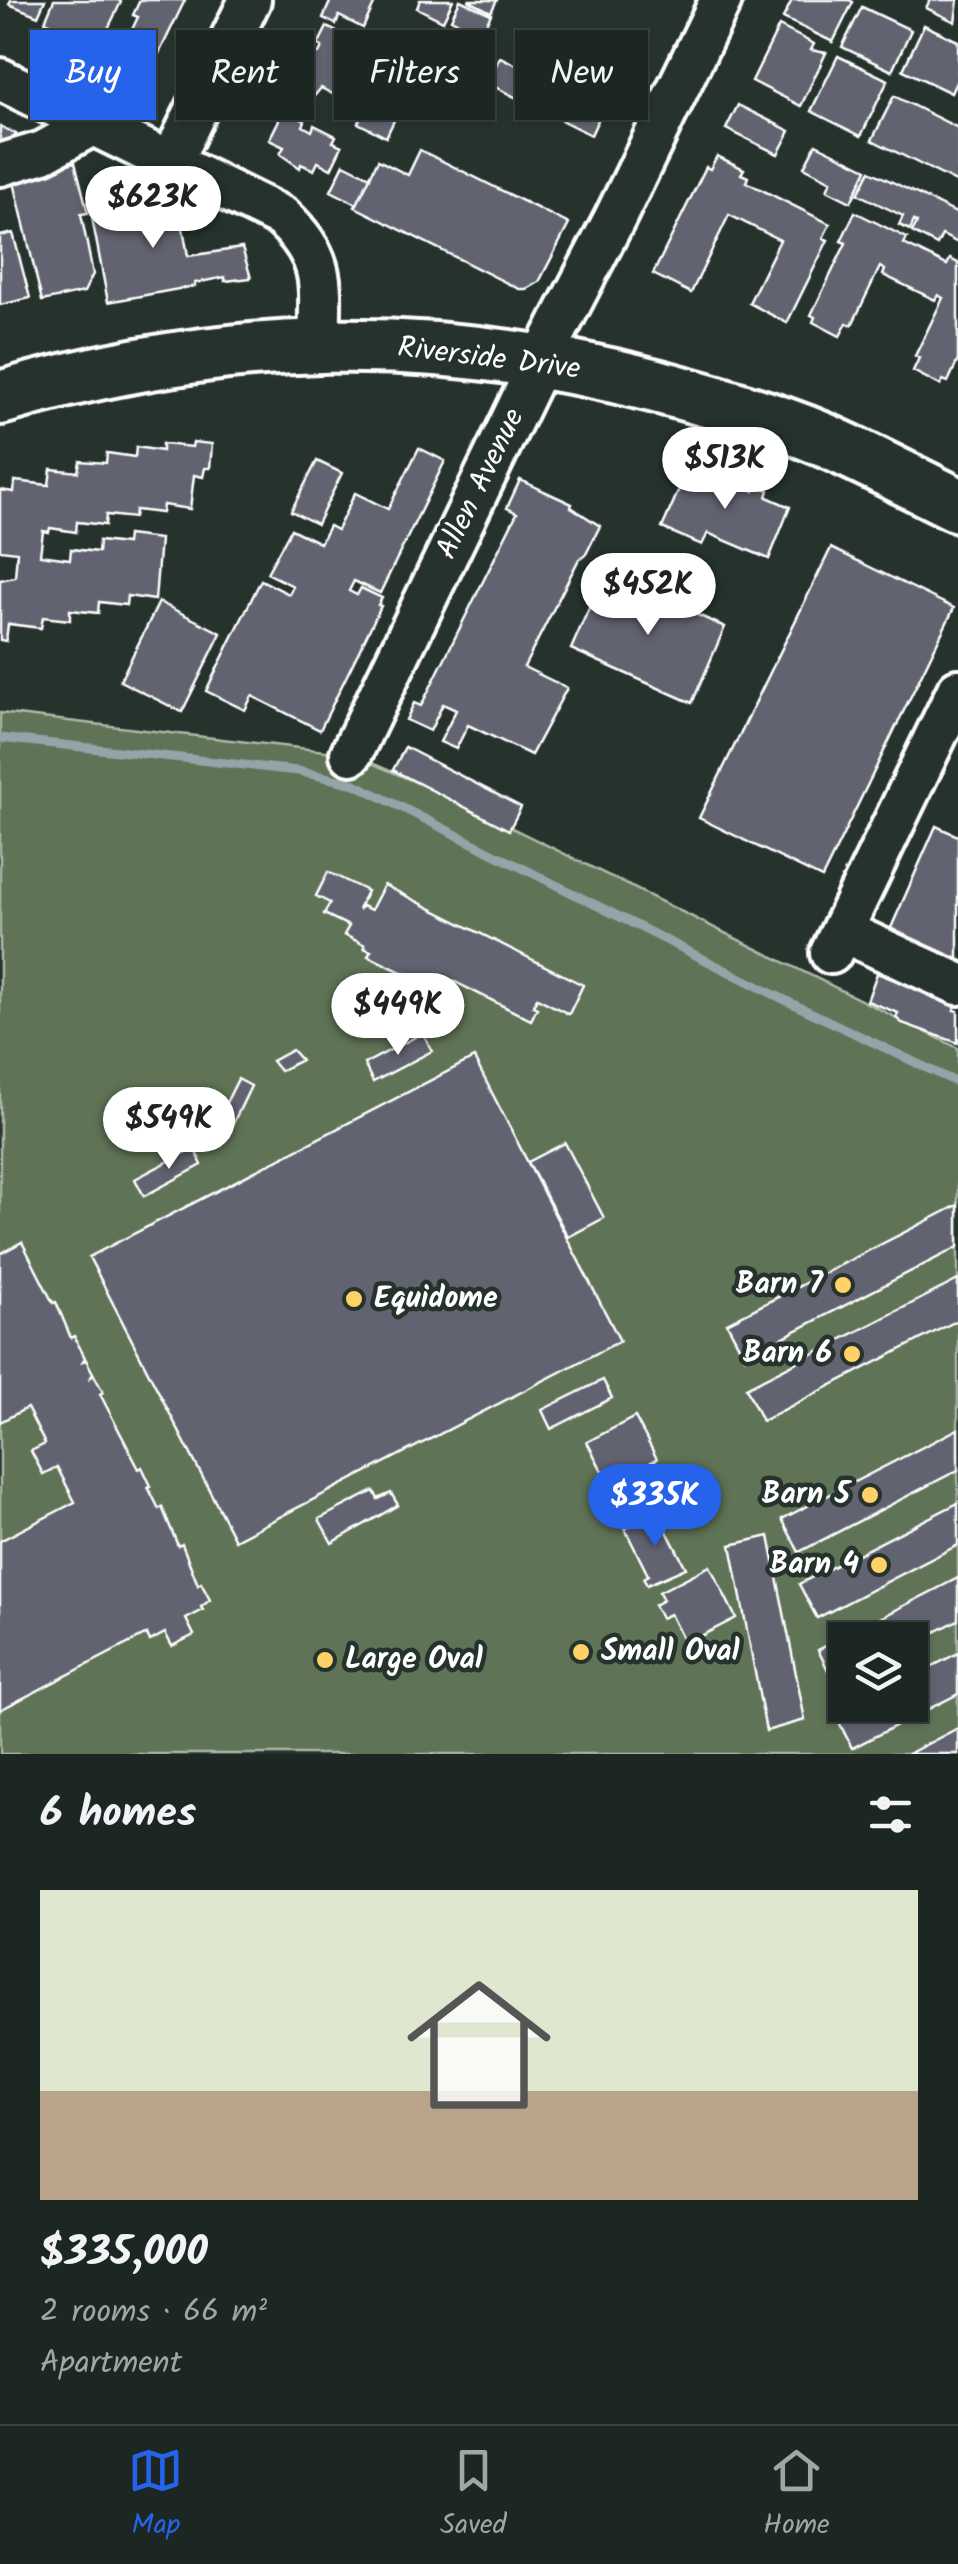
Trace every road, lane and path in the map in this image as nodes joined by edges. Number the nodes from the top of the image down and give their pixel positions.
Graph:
1 (250, 0) edge
2 (721, 0) edge
3 (0, 79) edge
4 (92, 125) junction
5 (172, 160) junction
6 (0, 165) edge
7 (320, 345) junction
8 (541, 360) junction
9 (0, 398) edge
10 (958, 505) edge
11 (958, 690) edge
12 (351, 754) dead end
13 (943, 761) edge
14 (958, 984) edge

1 - 5 street
2 - 8 street, Allen Avenue
3 - 4 street
4 - 5 street
4 - 6 street
5 - 7 street
7 - 8 main road, Riverside Drive
7 - 9 main road, Riverside Drive
8 - 10 main road, Riverside Drive
8 - 12 street, Allen Avenue
11 - 13 street
13 - 14 street

